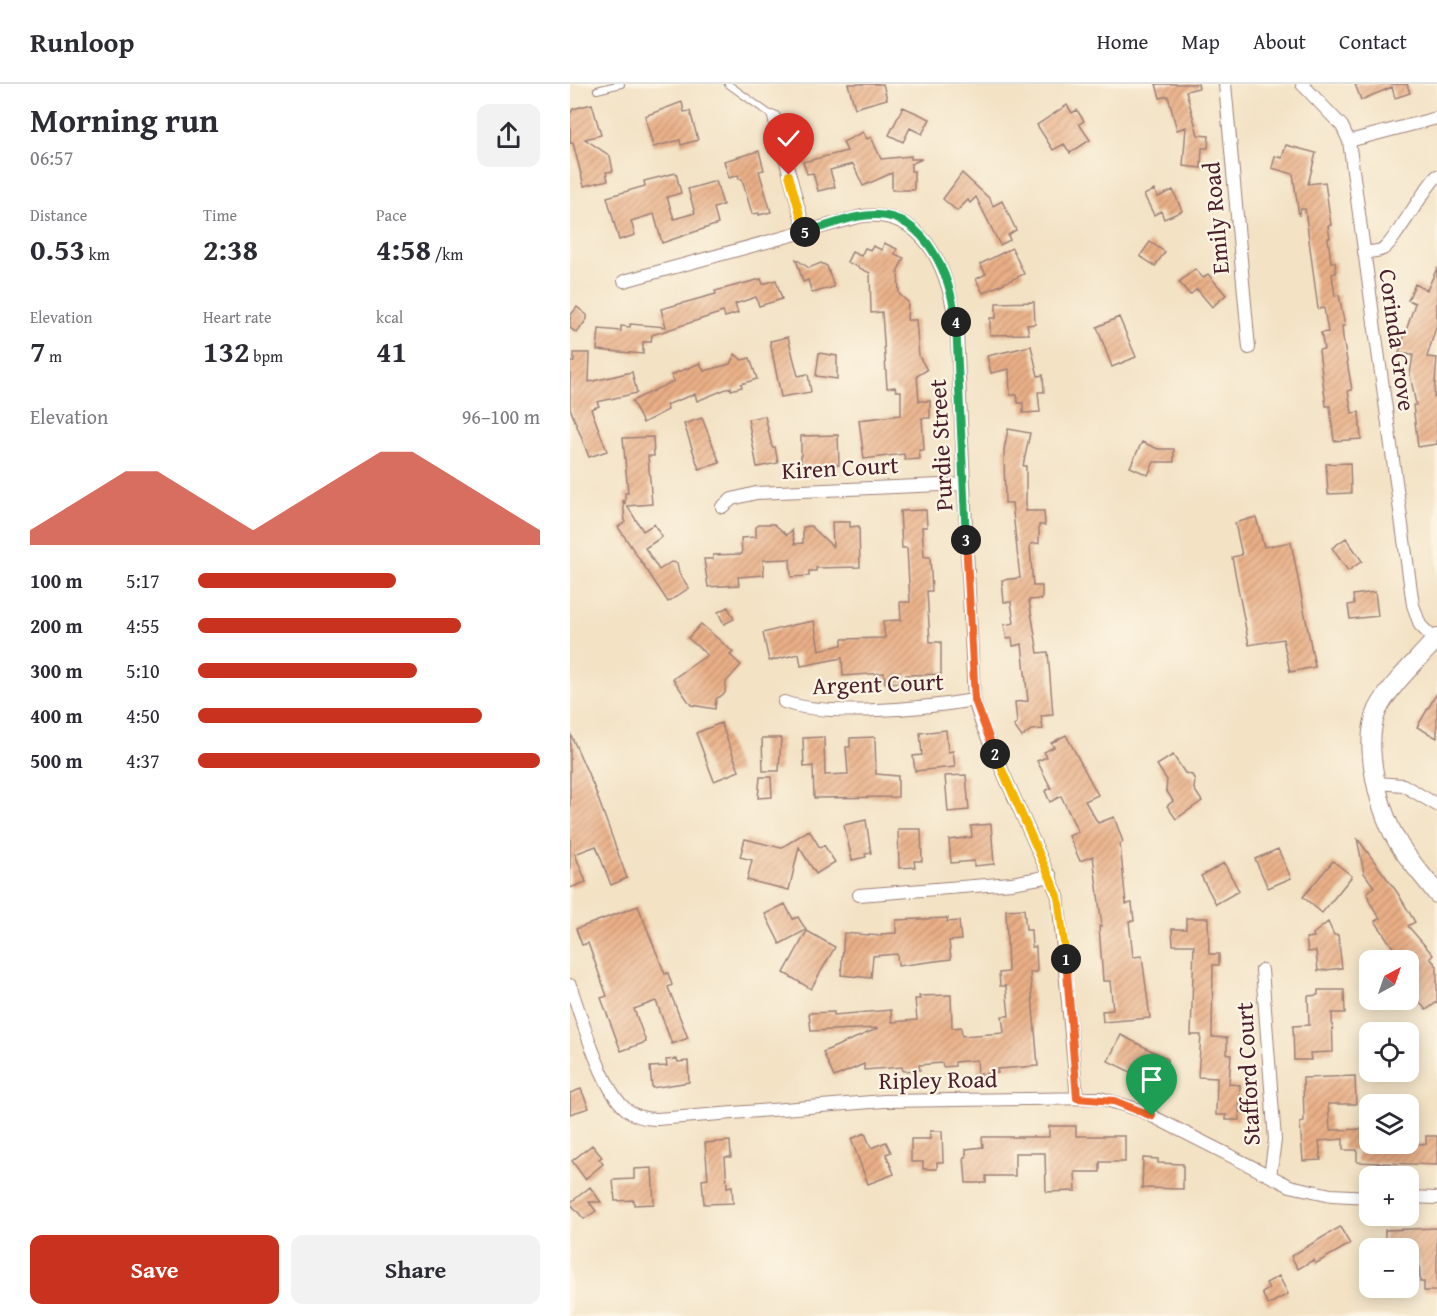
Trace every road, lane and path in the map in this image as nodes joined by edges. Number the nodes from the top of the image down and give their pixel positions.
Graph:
1 (621, 84) edge
2 (728, 84) edge
3 (1225, 84) edge
4 (1302, 84) edge
5 (597, 90) dead end
6 (774, 117) joint
7 (1437, 118) edge
8 (1349, 141) junction
9 (1437, 176) edge
10 (805, 232) junction
11 (1364, 252) junction
12 (624, 281) dead end
13 (1249, 348) dead end
14 (964, 484) junction
15 (722, 507) dead end
16 (1436, 639) edge
17 (975, 700) junction
18 (784, 702) dead end
19 (1377, 783) junction
20 (1437, 805) edge
21 (1051, 876) junction
22 (1437, 894) edge
23 (860, 896) dead end
24 (1262, 970) dead end
25 (570, 985) edge
26 (1077, 1098) junction
27 (1270, 1176) junction
28 (1359, 1196) edge
29 (1419, 1197) edge
30 (1437, 1197) edge

1 - 5 lane
2 - 6 lane
3 - 13 street, Emily Road
4 - 8 street
6 - 10 street
7 - 8 street
8 - 11 street, Corinda Grove
9 - 11 street, Corinda Grove
10 - 12 street, Purdie Street
10 - 14 street, Purdie Street
11 - 16 street, Corinda Grove
14 - 15 street, Kiren Court
14 - 17 street, Purdie Street
16 - 19 street
17 - 18 street, Argent Court
17 - 21 street, Purdie Street
19 - 20 street
19 - 22 street
21 - 23 street
21 - 26 street, Purdie Street
24 - 27 street, Stafford Court
25 - 26 street, Ripley Road
26 - 27 street, Ripley Road
27 - 28 street, Ripley Road
29 - 30 street

